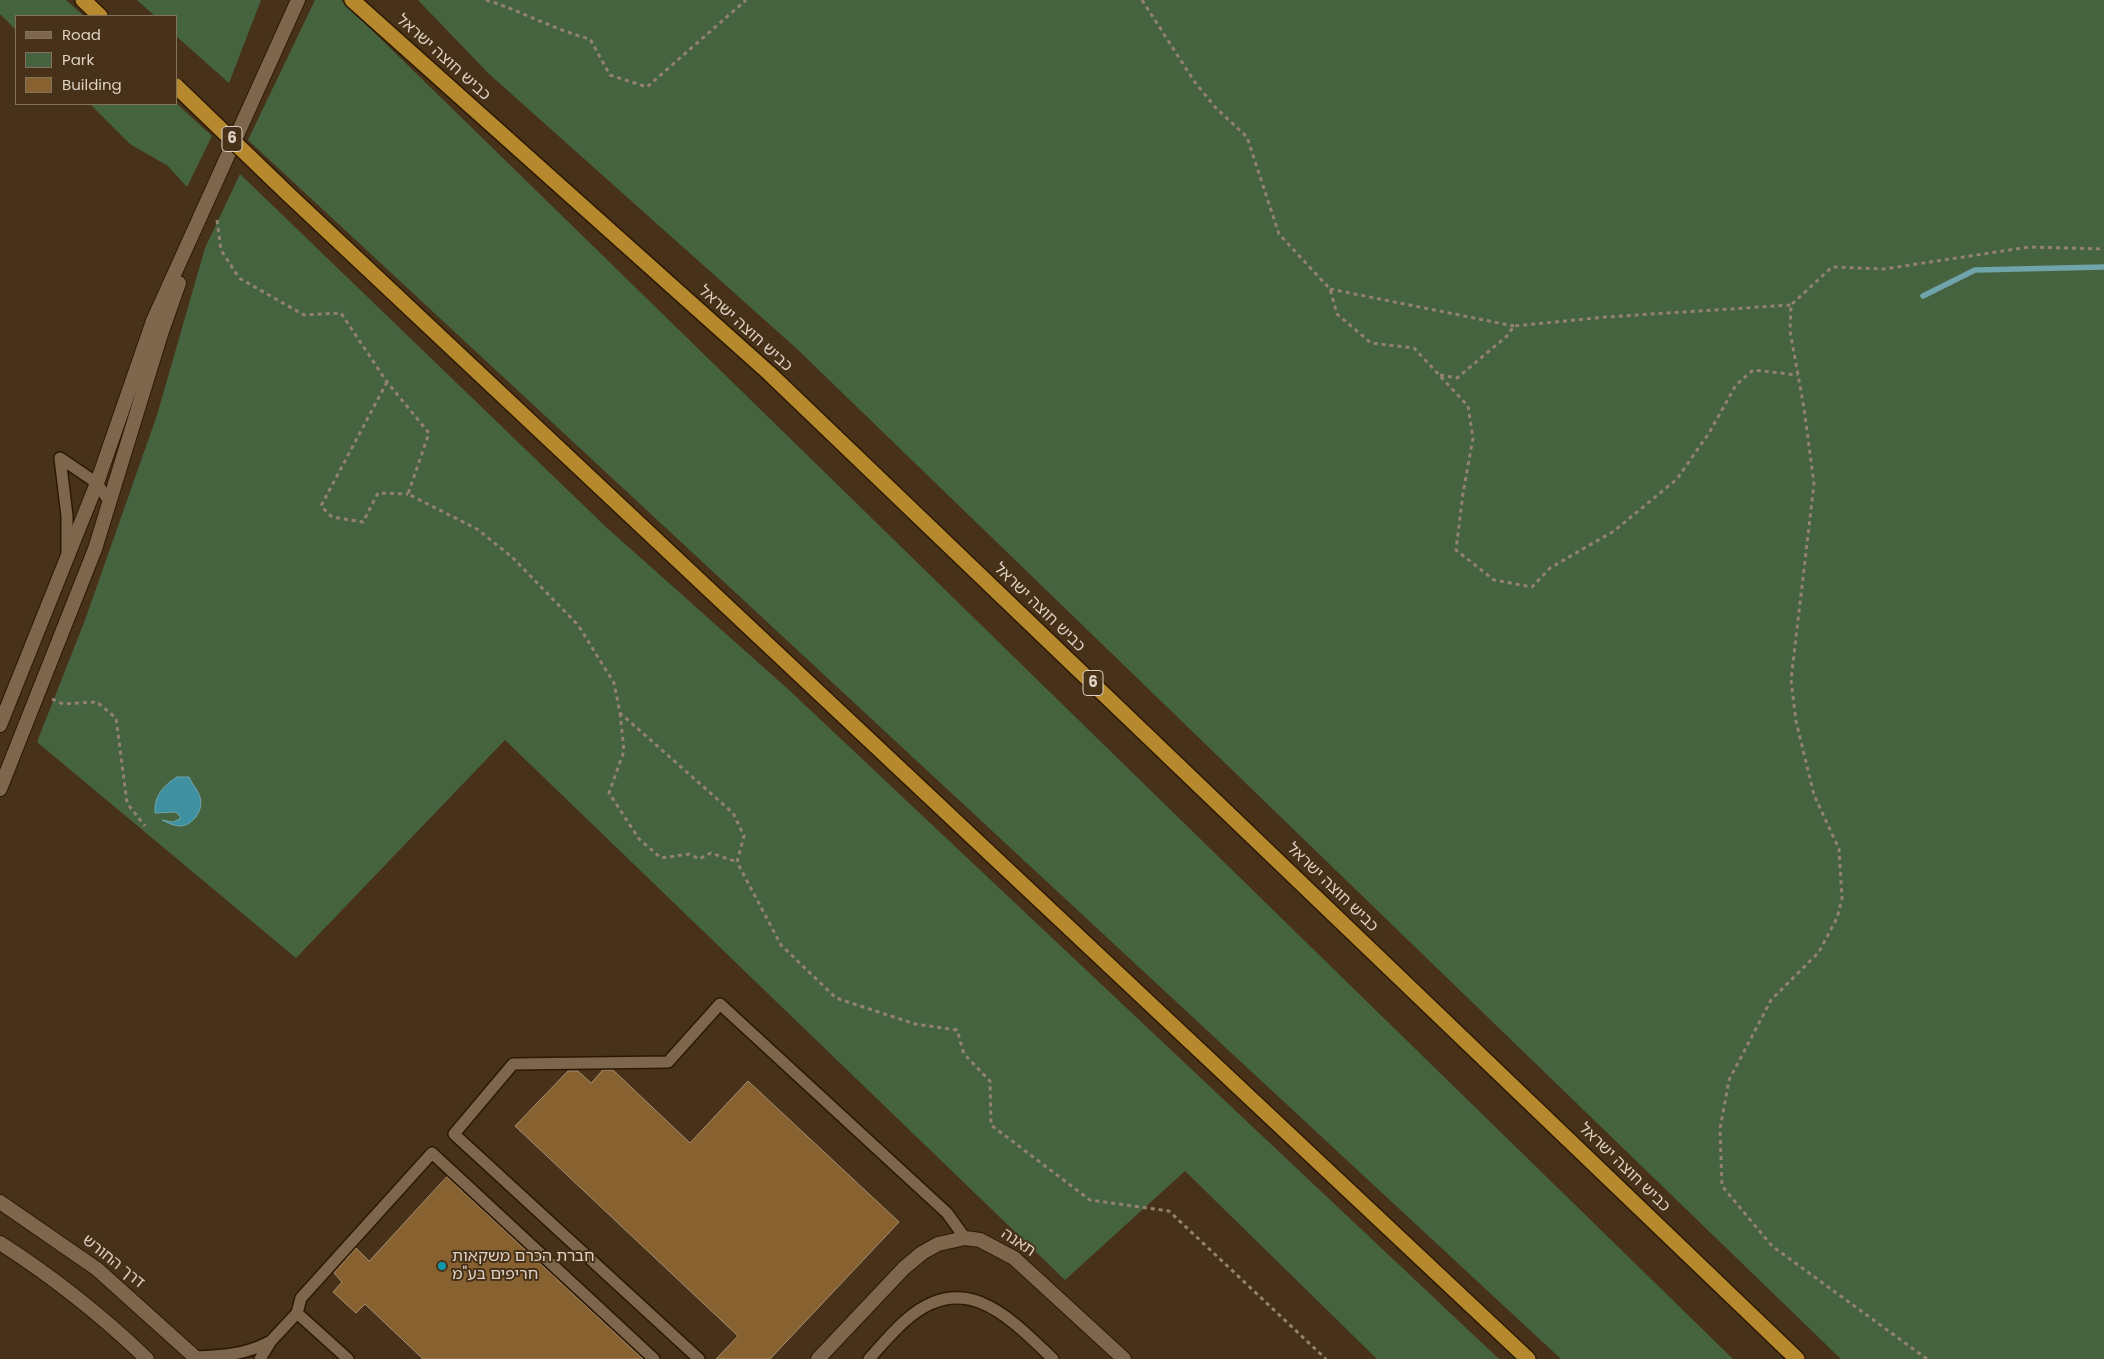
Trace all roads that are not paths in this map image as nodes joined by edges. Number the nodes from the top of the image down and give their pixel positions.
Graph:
1 (83, 0) edge
2 (298, 0) edge
3 (352, 0) edge
4 (99, 15) edge
5 (178, 88) edge
6 (213, 186) junction
7 (97, 483) junction
8 (110, 503) junction
9 (67, 558) junction
10 (0, 725) edge
11 (0, 789) edge
12 (0, 1202) edge
13 (965, 1238) junction
14 (0, 1243) edge
15 (297, 1313) junction
16 (271, 1341) junction
17 (196, 1358) edge
18 (146, 1359) edge
19 (260, 1359) edge
20 (348, 1359) edge
21 (654, 1359) edge
22 (699, 1359) edge
23 (818, 1359) edge
24 (869, 1359) edge
25 (1053, 1359) edge
26 (1124, 1359) edge
27 (1528, 1359) edge
28 (1798, 1359) edge

1 - 4 highway
2 - 6 street
3 - 28 highway, כביש חוצה ישראל / 6
5 - 27 highway, 6, bridge
6 - 7 street
6 - 8 street
7 - 8 lane
7 - 9 street
7 - 9 lane
8 - 11 street
9 - 10 street
12 - 17 street, דרך החורש
13 - 22 lane
13 - 23 street, תאנה
13 - 26 street, תאנה
14 - 18 street
15 - 16 lane
15 - 20 lane
15 - 21 lane
16 - 17 lane
16 - 19 lane
24 - 25 lane

